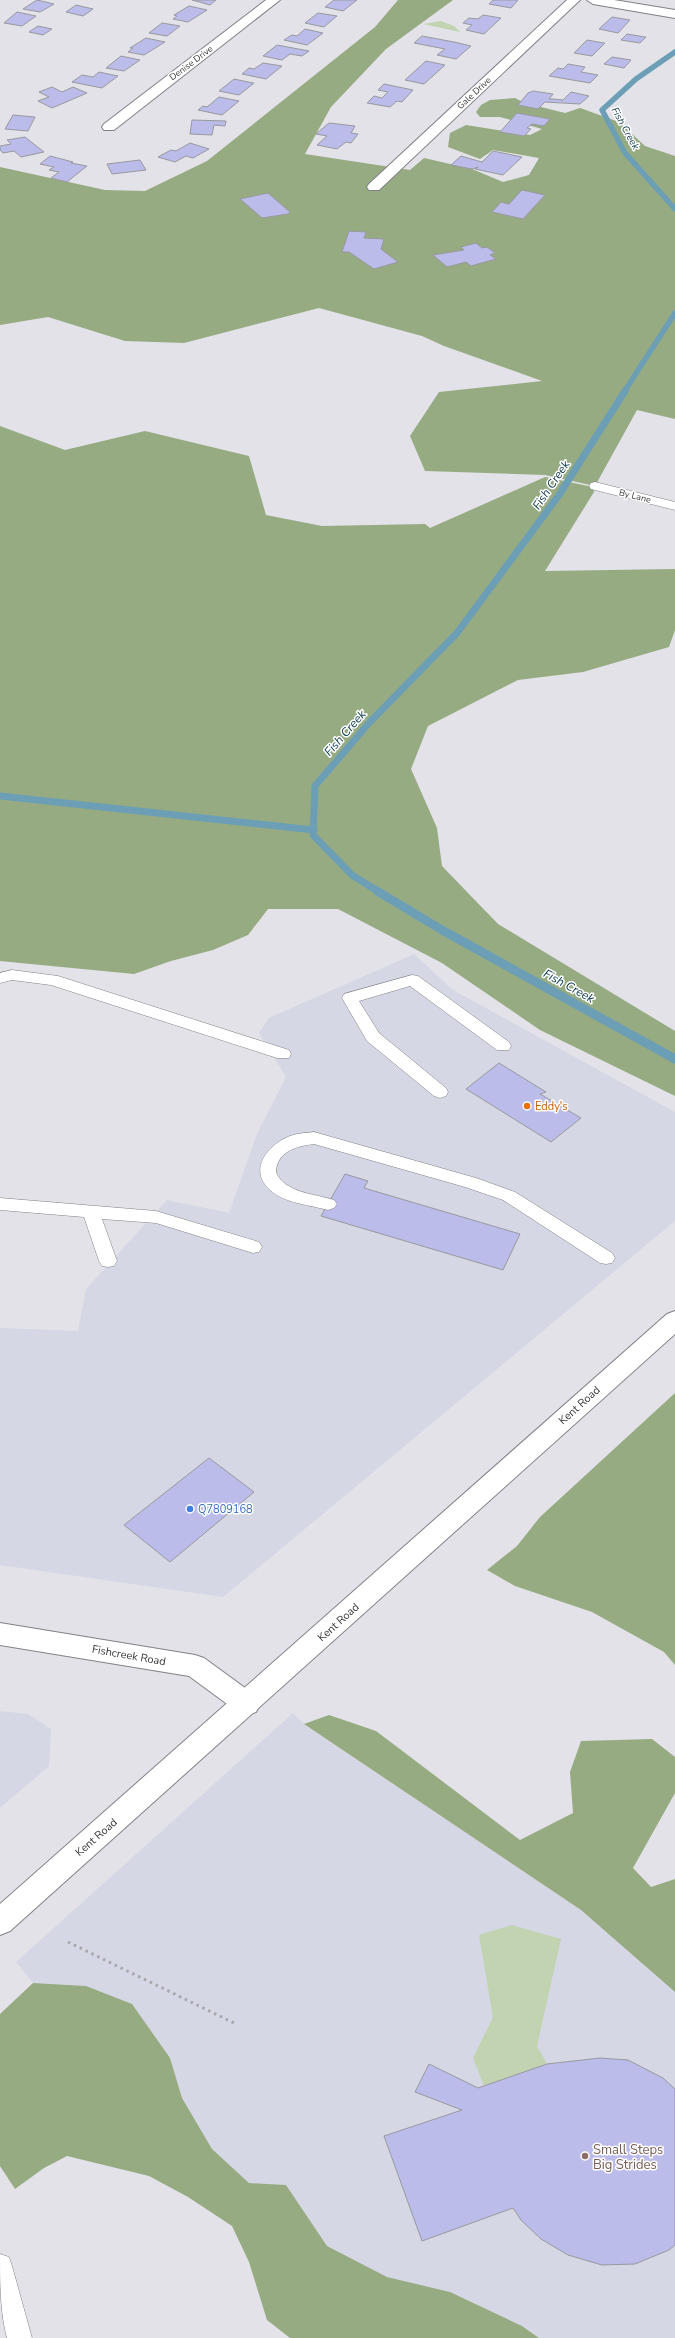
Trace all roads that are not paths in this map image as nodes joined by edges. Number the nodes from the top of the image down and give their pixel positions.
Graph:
1 (274, 0) edge
2 (574, 0) edge
3 (593, 0) edge
4 (675, 14) edge
5 (109, 127) dead end
6 (374, 187) dead end
7 (595, 486) dead end
8 (675, 506) edge
9 (0, 978) edge
10 (503, 1046) dead end
11 (283, 1054) dead end
12 (440, 1092) dead end
13 (0, 1204) edge
14 (328, 1204) dead end
15 (90, 1212) junction
16 (254, 1247) dead end
17 (606, 1258) dead end
18 (108, 1261) dead end
19 (675, 1320) edge
20 (0, 1634) edge
21 (247, 1704) junction
22 (0, 1922) edge
23 (0, 2266) edge
24 (20, 2338) edge

1 - 5 street, Denise Drive
2 - 6 street, Gale Drive
3 - 4 street
7 - 8 lane, By Lane
9 - 11 lane
10 - 12 lane
13 - 15 lane
14 - 17 lane
15 - 16 lane
15 - 18 lane
19 - 21 street, Kent Road
20 - 21 street, Fishcreek Road
21 - 22 street, Kent Road
23 - 24 lane

